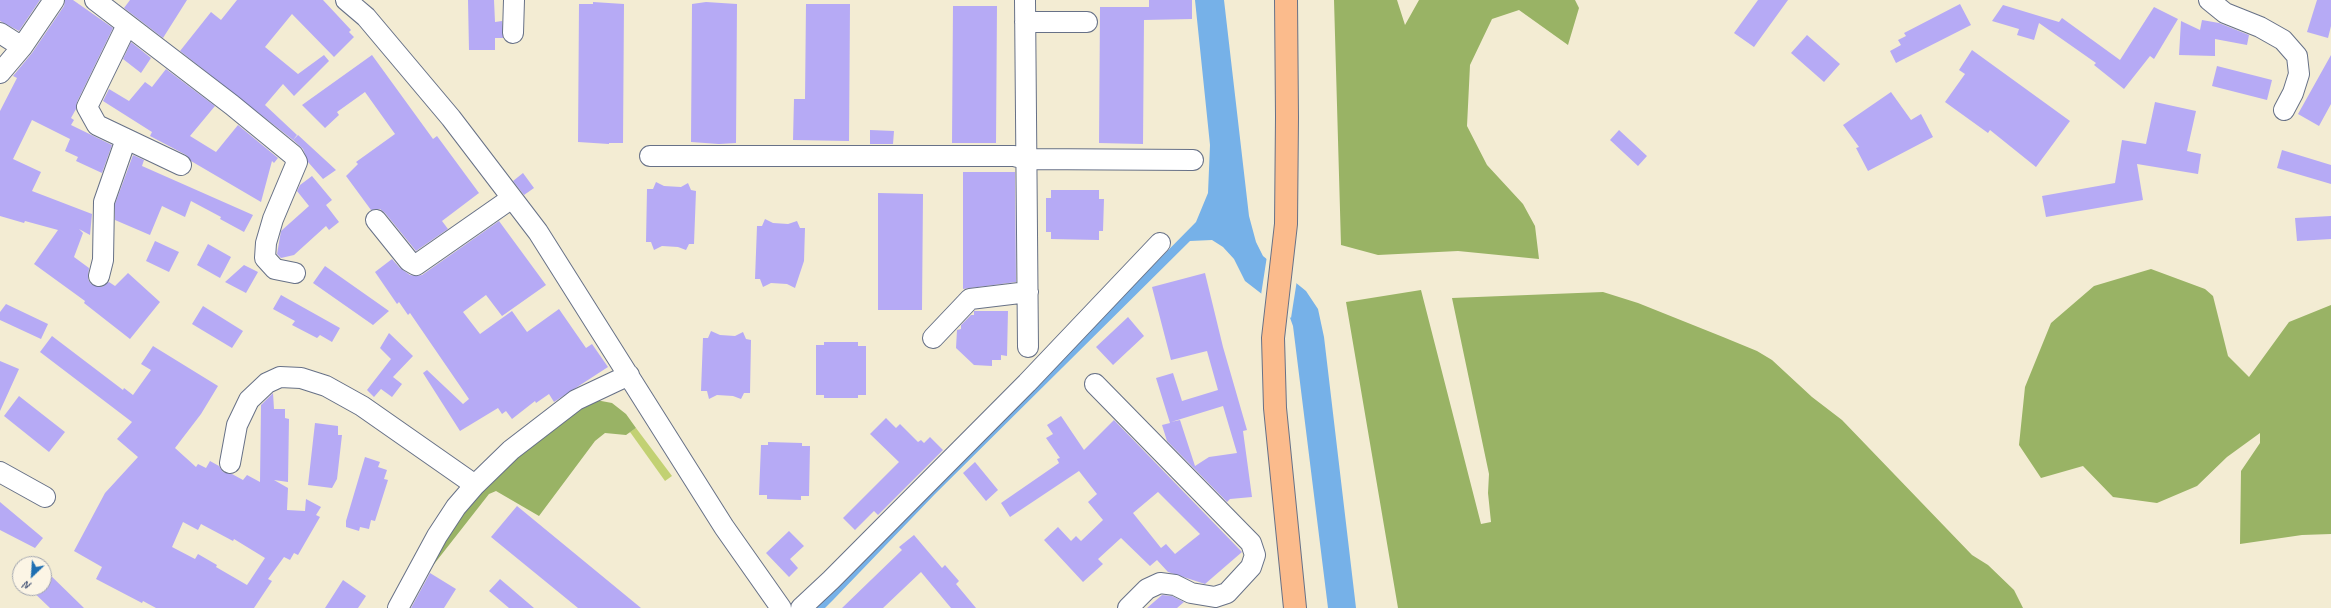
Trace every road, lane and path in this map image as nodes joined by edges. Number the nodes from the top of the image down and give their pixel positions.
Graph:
1 (54, 0) edge
2 (95, 0) edge
3 (346, 0) edge
4 (514, 0) edge
5 (1025, 0) edge
6 (1286, 0) edge
7 (2209, 0) edge
8 (1025, 22) junction
9 (1086, 22) dead end
10 (127, 25) junction
11 (0, 33) edge
12 (513, 33) dead end
13 (22, 47) junction
14 (0, 74) edge
15 (2284, 110) dead end
16 (126, 139) junction
17 (650, 156) dead end
18 (1026, 159) junction
19 (1193, 160) dead end
20 (181, 165) dead end
21 (512, 198) junction
22 (376, 220) dead end
23 (1160, 244) dead end
24 (295, 273) dead end
25 (99, 276) dead end
26 (1028, 292) junction
27 (933, 338) dead end
28 (1028, 347) dead end
29 (629, 375) junction
30 (1095, 384) dead end
31 (230, 463) dead end
32 (0, 472) edge
33 (475, 485) junction
34 (46, 497) dead end
35 (398, 608) edge
36 (781, 608) edge
37 (800, 608) edge
38 (1128, 608) edge
39 (1295, 608) edge

1 - 13 street
2 - 10 street
3 - 21 street
4 - 12 street
5 - 8 street
6 - 39 main road
7 - 15 street
8 - 9 street
8 - 18 street
10 - 16 street
10 - 24 street
11 - 13 street
13 - 14 street
16 - 20 street
16 - 25 street
17 - 18 street
18 - 19 street
18 - 26 street
21 - 22 street
21 - 29 street
23 - 37 street
26 - 27 street
26 - 28 street
29 - 33 street
29 - 36 street
30 - 38 street
31 - 33 street
32 - 34 street
33 - 35 street

